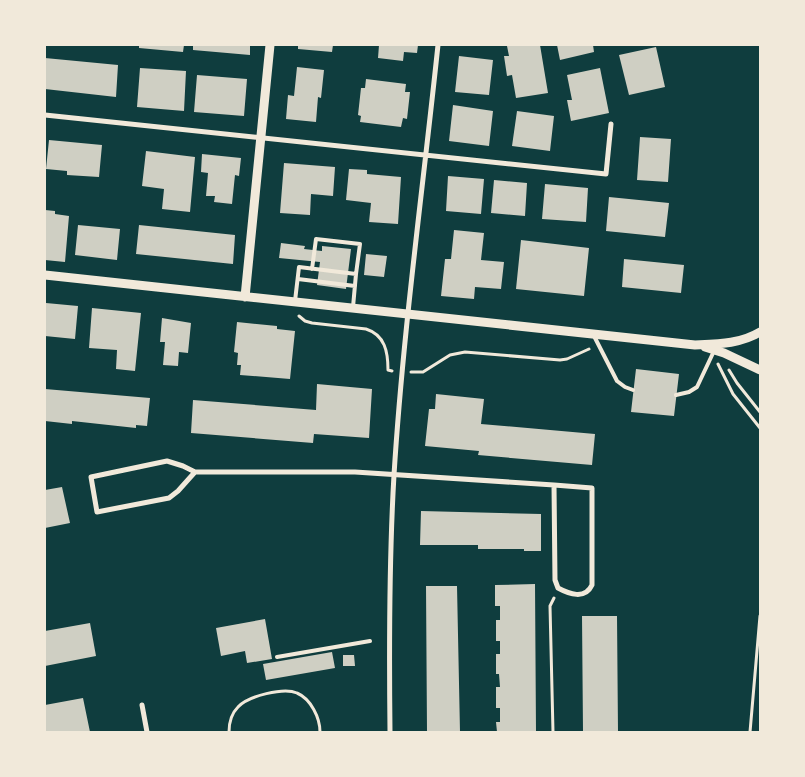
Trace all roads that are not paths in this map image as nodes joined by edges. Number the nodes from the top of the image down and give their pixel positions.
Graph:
1 (270, 45) edge
2 (438, 45) edge
3 (45, 115) edge
4 (611, 124) dead end
5 (261, 138) junction
6 (427, 155) junction
7 (312, 269) junction
8 (356, 274) junction
9 (45, 275) edge
10 (298, 279) junction
11 (355, 286) junction
12 (245, 296) junction
13 (295, 301) junction
14 (353, 307) junction
15 (408, 314) junction
16 (760, 332) edge
17 (593, 334) junction
18 (695, 345) junction
19 (715, 350) junction
20 (760, 370) edge
21 (633, 390) dead end
22 (676, 395) dead end
23 (195, 472) junction
24 (394, 475) junction
25 (554, 485) junction
26 (370, 640) dead end
27 (277, 657) dead end
28 (142, 704) dead end
29 (147, 732) edge
30 (390, 732) edge

1 - 5 street
2 - 6 street
3 - 5 street
4 - 6 street
5 - 6 street
5 - 12 street
6 - 15 street
7 - 8 lane
7 - 8 lane
7 - 10 lane
8 - 11 lane
9 - 12 street
10 - 11 lane
10 - 13 lane
11 - 14 lane
12 - 13 street
13 - 14 street
14 - 15 street
15 - 17 street
15 - 24 street
16 - 18 street
17 - 18 street
17 - 21 lane
18 - 19 street
19 - 20 street
19 - 22 lane
23 - 23 street
23 - 24 street
24 - 25 street
24 - 30 street
25 - 25 street
26 - 27 lane
28 - 29 street

